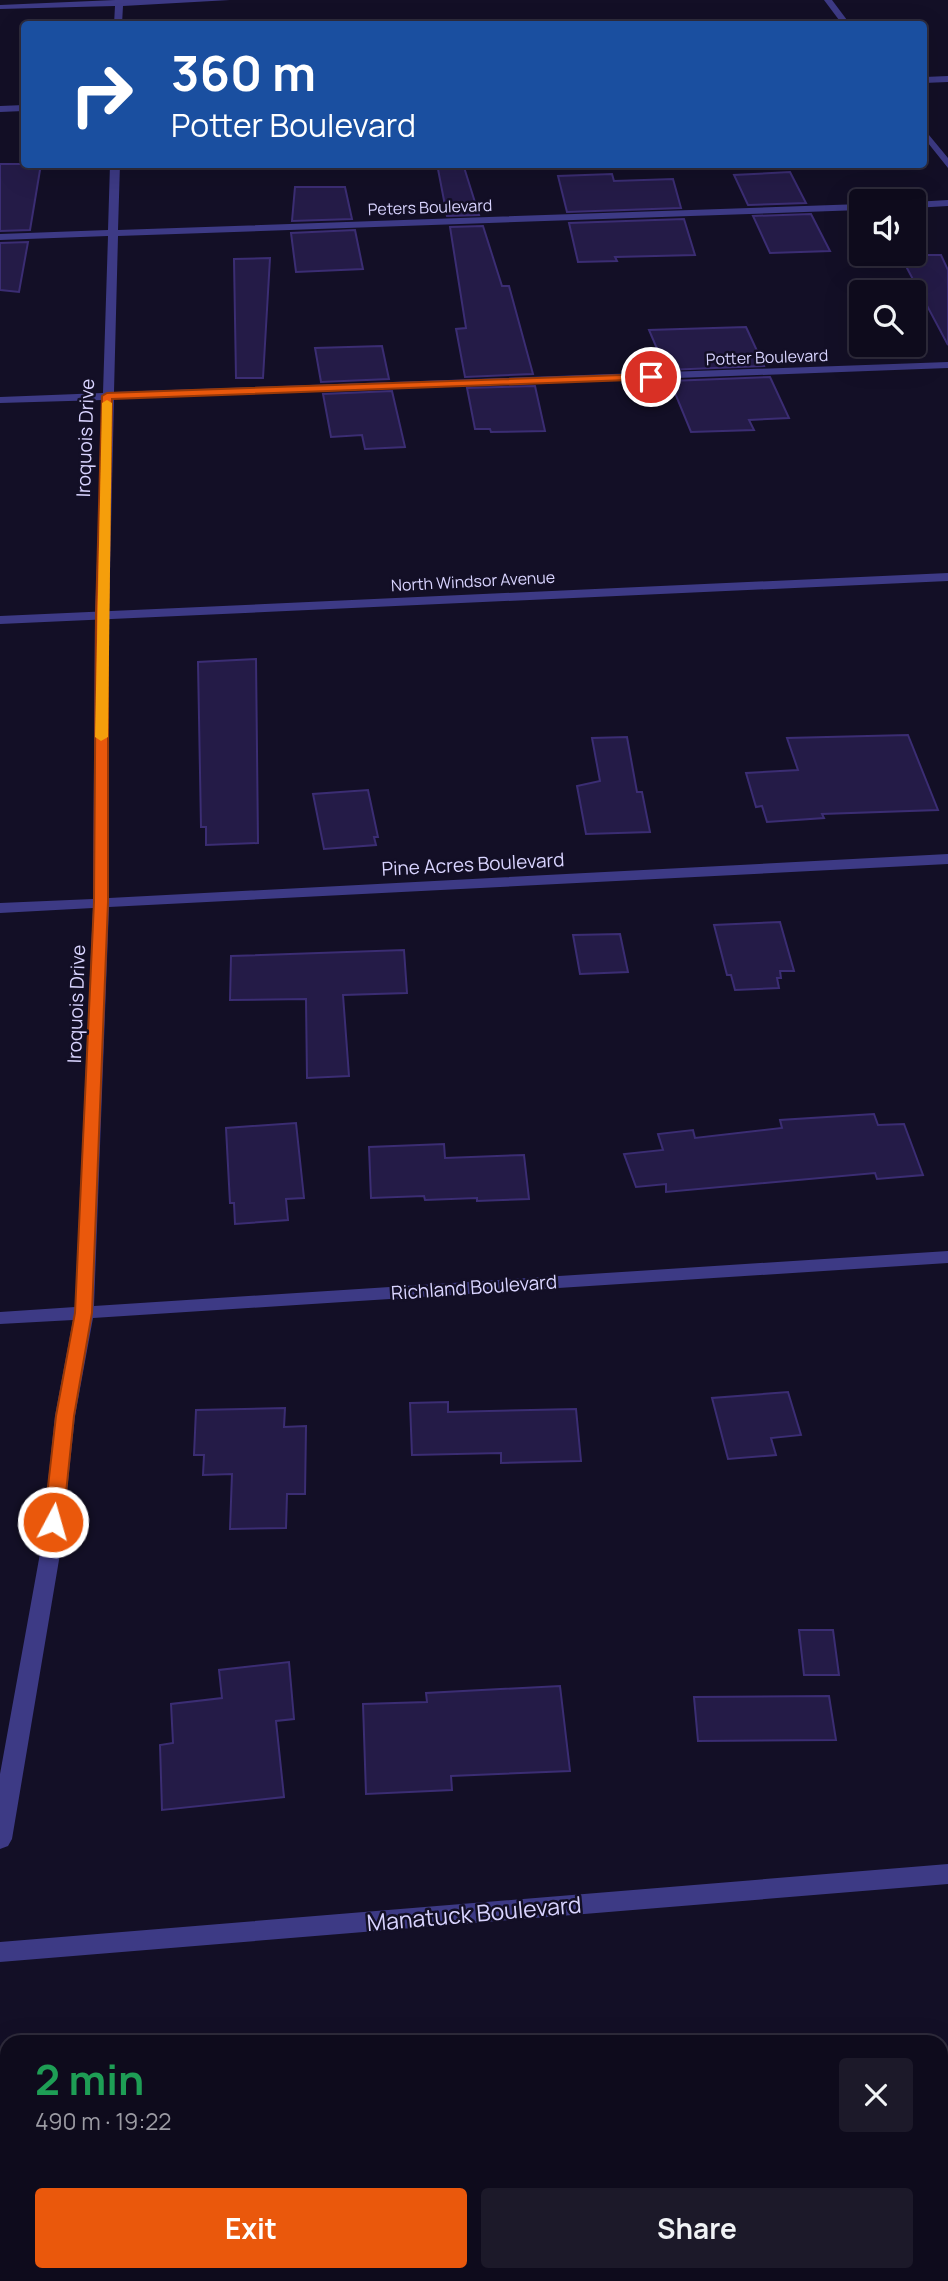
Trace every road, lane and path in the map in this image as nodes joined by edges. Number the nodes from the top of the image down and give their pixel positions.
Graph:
1 (226, 0) edge
2 (828, 0) edge
3 (119, 2) edge
4 (0, 7) edge
5 (118, 21) edge
6 (844, 21) edge
7 (948, 79) edge
8 (927, 80) edge
9 (21, 108) edge
10 (0, 109) edge
11 (927, 136) edge
12 (948, 165) edge
13 (115, 168) edge
14 (948, 204) edge
15 (926, 205) edge
16 (849, 207) edge
17 (114, 233) junction
18 (0, 237) edge
19 (948, 365) edge
20 (107, 396) junction
21 (0, 400) edge
22 (948, 578) edge
23 (102, 615) junction
24 (0, 620) edge
25 (948, 859) edge
26 (101, 902) junction
27 (0, 908) edge
28 (948, 1256) edge
29 (84, 1313) junction
30 (0, 1318) edge
31 (0, 1839) edge
32 (948, 1874) edge
33 (0, 1952) edge

1 - 3 street
2 - 6 street
3 - 4 street
3 - 5 street
7 - 8 street
9 - 10 street
11 - 12 street
13 - 17 street, Iroquois Drive
14 - 15 street
16 - 17 street, Peters Boulevard
17 - 18 street, Peters Boulevard
17 - 20 street, Iroquois Drive
19 - 20 street, Potter Boulevard
20 - 21 street, Potter Boulevard
20 - 23 street, Iroquois Drive
22 - 23 street, North Windsor Avenue
23 - 24 street, North Windsor Avenue
23 - 26 street, Iroquois Drive
25 - 26 street, Pine Acres Boulevard
26 - 27 street, Pine Acres Boulevard
26 - 29 street, Iroquois Drive
28 - 29 street, Richland Boulevard
29 - 30 street, Richland Boulevard
29 - 31 street, Iroquois Drive
32 - 33 street, Manatuck Boulevard

